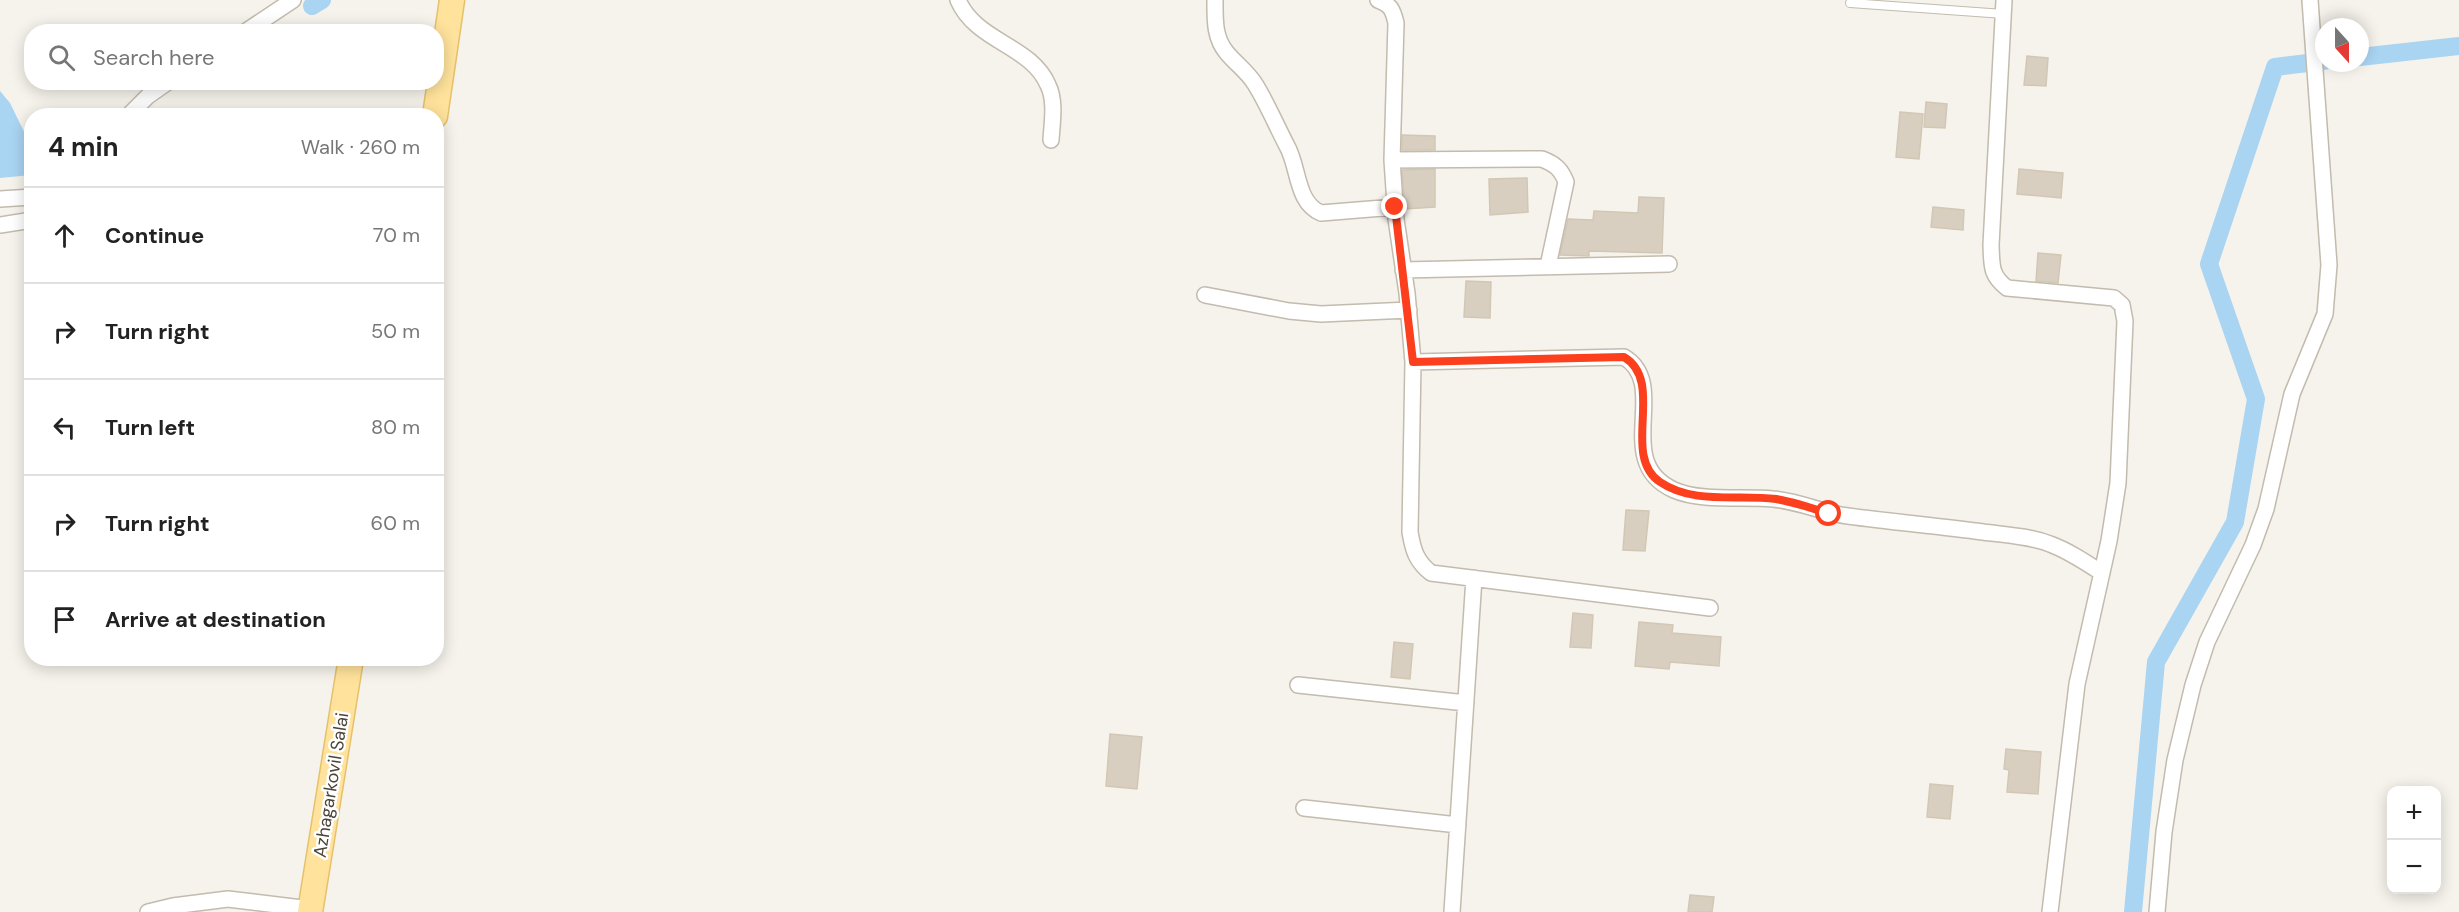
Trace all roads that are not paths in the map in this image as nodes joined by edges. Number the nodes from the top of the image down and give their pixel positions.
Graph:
1 (293, 0) edge
2 (452, 0) edge
3 (958, 0) edge
4 (1215, 0) edge
5 (1378, 0) edge
6 (2310, 0) edge
7 (1850, 3) dead end
8 (2004, 7) edge
9 (257, 24) edge
10 (444, 55) edge
11 (157, 90) edge
12 (439, 90) edge
13 (136, 108) edge
14 (436, 108) edge
15 (1051, 140) dead end
16 (1392, 160) junction
17 (24, 198) edge
18 (0, 199) edge
19 (1395, 207) junction
20 (24, 221) edge
21 (0, 225) edge
22 (1669, 264) dead end
23 (1548, 267) junction
24 (1403, 270) junction
25 (1205, 295) dead end
26 (1409, 310) junction
27 (1413, 362) junction
28 (2102, 573) junction
29 (1474, 578) junction
30 (1710, 608) dead end
31 (350, 666) edge
32 (1298, 685) dead end
33 (1466, 703) junction
34 (1304, 808) dead end
35 (1458, 825) junction
36 (310, 911) edge
37 (148, 912) edge
38 (1452, 912) edge
39 (2050, 912) edge
40 (2157, 912) edge

1 - 9 street
2 - 10 main road
3 - 15 street
4 - 19 street
5 - 16 street
6 - 40 street
7 - 8 lane
8 - 28 street
11 - 13 street
12 - 14 main road
16 - 19 street
16 - 23 street
17 - 18 street
19 - 24 street
20 - 21 street
22 - 23 street
23 - 24 street
24 - 26 street
25 - 26 street
26 - 27 street
27 - 28 street
27 - 29 street
28 - 39 street
29 - 30 street
29 - 33 street
31 - 36 main road, Azhagarkovil Salai
32 - 33 street
33 - 35 street
34 - 35 street
35 - 38 street
36 - 37 street

